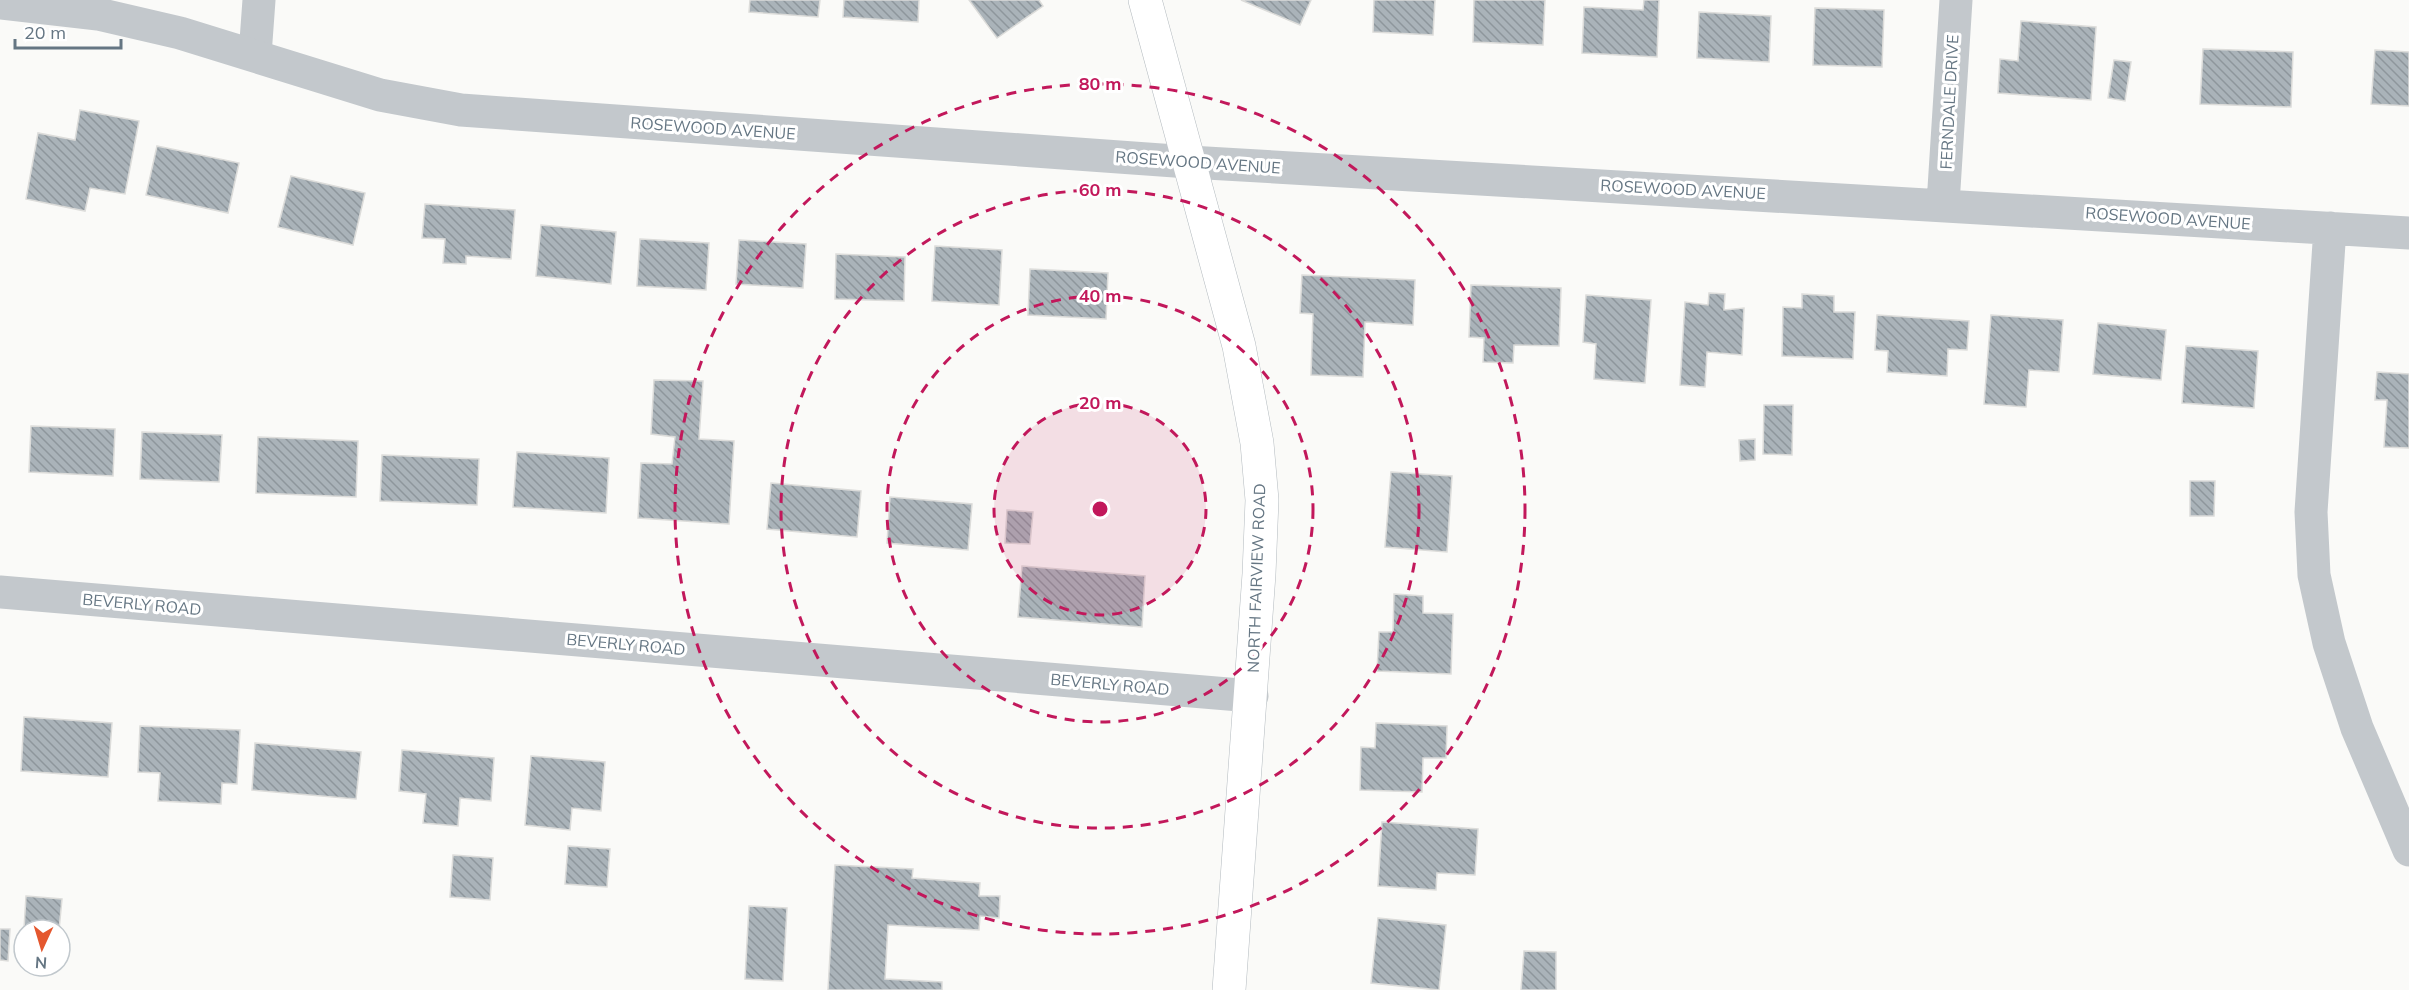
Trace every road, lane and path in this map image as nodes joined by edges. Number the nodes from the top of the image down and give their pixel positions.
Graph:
1 (259, 0) edge
2 (1145, 0) edge
3 (1956, 0) edge
4 (0, 3) edge
5 (255, 55) junction
6 (1189, 162) junction
7 (1943, 204) junction
8 (2331, 228) junction
9 (2409, 233) edge
10 (0, 592) edge
11 (1252, 696) junction
12 (2409, 850) edge
13 (1228, 990) edge

1 - 5 street
2 - 6 main road, NORTH FAIRVIEW ROAD
3 - 7 street, FERNDALE DRIVE
4 - 5 street, ROSEWOOD AVENUE
5 - 6 street, ROSEWOOD AVENUE
6 - 7 street, ROSEWOOD AVENUE
6 - 11 main road, NORTH FAIRVIEW ROAD
7 - 8 street, ROSEWOOD AVENUE
8 - 9 street, ROSEWOOD AVENUE
8 - 12 street
10 - 11 street, BEVERLY ROAD
11 - 13 main road, NORTH FAIRVIEW ROAD

